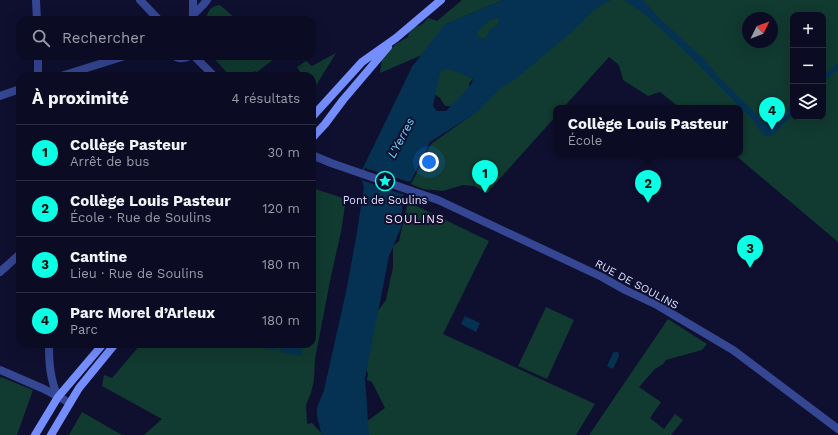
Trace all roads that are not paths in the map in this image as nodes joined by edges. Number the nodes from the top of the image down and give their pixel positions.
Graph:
1 (36, 0) edge
2 (140, 0) edge
3 (192, 0) edge
4 (207, 0) edge
5 (441, 0) edge
6 (37, 16) edge
7 (155, 16) edge
8 (193, 16) edge
9 (195, 16) edge
10 (396, 38) junction
11 (38, 60) edge
12 (113, 60) edge
13 (198, 60) edge
14 (38, 72) edge
15 (74, 72) edge
16 (208, 72) edge
17 (16, 90) edge
18 (0, 96) edge
19 (316, 113) edge
20 (316, 134) edge
21 (316, 156) edge
22 (16, 258) edge
23 (0, 272) edge
24 (49, 348) edge
25 (100, 348) edge
26 (112, 348) edge
27 (0, 370) edge
28 (58, 397) junction
29 (70, 403) junction
30 (838, 429) edge
31 (35, 435) edge
32 (51, 435) edge

1 - 6 street
2 - 7 street
3 - 8 street
4 - 9 street
5 - 10 main road
10 - 19 main road
10 - 20 main road
11 - 14 street
12 - 15 street
13 - 16 street
17 - 18 street
21 - 30 street, RUE DE SOULINS
22 - 23 street
24 - 28 street
25 - 28 main road
26 - 29 main road
27 - 28 street
28 - 29 street
28 - 31 main road
29 - 32 main road

